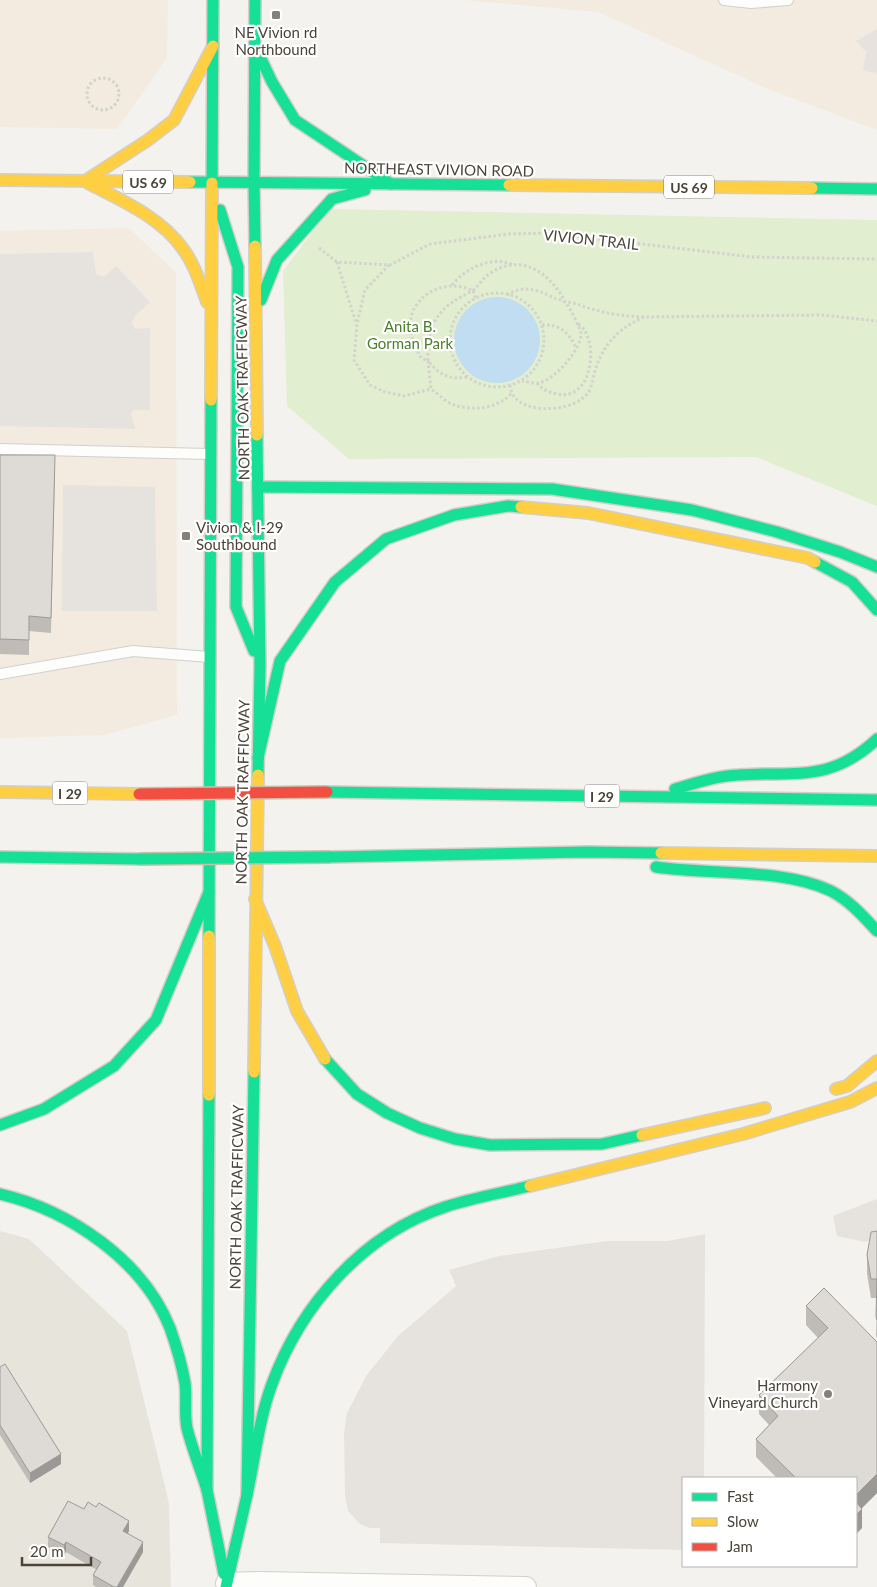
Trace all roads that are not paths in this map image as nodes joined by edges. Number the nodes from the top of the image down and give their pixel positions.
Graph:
1 (213, 0) edge
2 (255, 0) edge
3 (724, 0) edge
4 (788, 0) edge
5 (213, 46) junction
6 (255, 46) junction
7 (0, 180) edge
8 (85, 181) junction
9 (254, 182) junction
10 (212, 183) junction
11 (391, 184) junction
12 (877, 189) edge
13 (212, 312) junction
14 (256, 312) junction
15 (0, 449) edge
16 (211, 454) junction
17 (258, 488) junction
18 (877, 567) edge
19 (877, 610) edge
20 (210, 657) junction
21 (260, 666) junction
22 (0, 674) edge
23 (877, 739) edge
24 (258, 758) junction
25 (0, 792) edge
26 (646, 797) junction
27 (877, 800) edge
28 (586, 852) junction
29 (0, 856) edge
30 (877, 856) edge
31 (209, 892) junction
32 (255, 899) junction
33 (877, 931) edge
34 (877, 1061) edge
35 (877, 1088) edge
36 (828, 1091) dead end
37 (773, 1106) dead end
38 (0, 1125) edge
39 (0, 1194) edge
40 (207, 1490) junction
41 (247, 1495) junction
42 (226, 1585) edge
43 (526, 1587) edge

1 - 5 main road, NORTH OAK TRAFFICWAY
2 - 6 main road, NORTH OAK TRAFFICWAY
3 - 4 lane
5 - 8 main road
5 - 10 main road, NORTH OAK TRAFFICWAY
6 - 9 main road, NORTH OAK TRAFFICWAY
6 - 11 main road
7 - 8 main road, NORTHEAST VIVION ROAD / US 69
8 - 10 main road, NORTHEAST VIVION ROAD / US 69
8 - 13 main road
9 - 10 main road, NORTHEAST VIVION ROAD / US 69
9 - 11 main road, NORTHEAST VIVION ROAD / US 69
9 - 14 main road, NORTH OAK TRAFFICWAY
10 - 13 main road, NORTH OAK TRAFFICWAY
10 - 21 main road
11 - 12 main road, NORTHEAST VIVION ROAD / US 69
11 - 14 main road
13 - 16 main road, NORTH OAK TRAFFICWAY
14 - 17 main road, NORTH OAK TRAFFICWAY
15 - 16 lane
16 - 20 main road, NORTH OAK TRAFFICWAY
17 - 18 main road
17 - 21 main road, NORTH OAK TRAFFICWAY
19 - 24 main road
20 - 22 lane
20 - 31 main road, NORTH OAK TRAFFICWAY
21 - 24 main road, NORTH OAK TRAFFICWAY
23 - 26 main road
24 - 32 main road, NORTH OAK TRAFFICWAY
25 - 26 main road, I 29, bridge
26 - 27 main road, I 29
28 - 29 main road, bridge
28 - 30 main road
28 - 33 main road
31 - 38 main road
31 - 40 main road, NORTH OAK TRAFFICWAY
32 - 37 main road
32 - 41 main road, NORTH OAK TRAFFICWAY
34 - 36 main road
35 - 41 main road
39 - 40 main road
40 - 42 main road, NORTH OAK TRAFFICWAY
41 - 42 main road, NORTH OAK TRAFFICWAY
42 - 43 street

